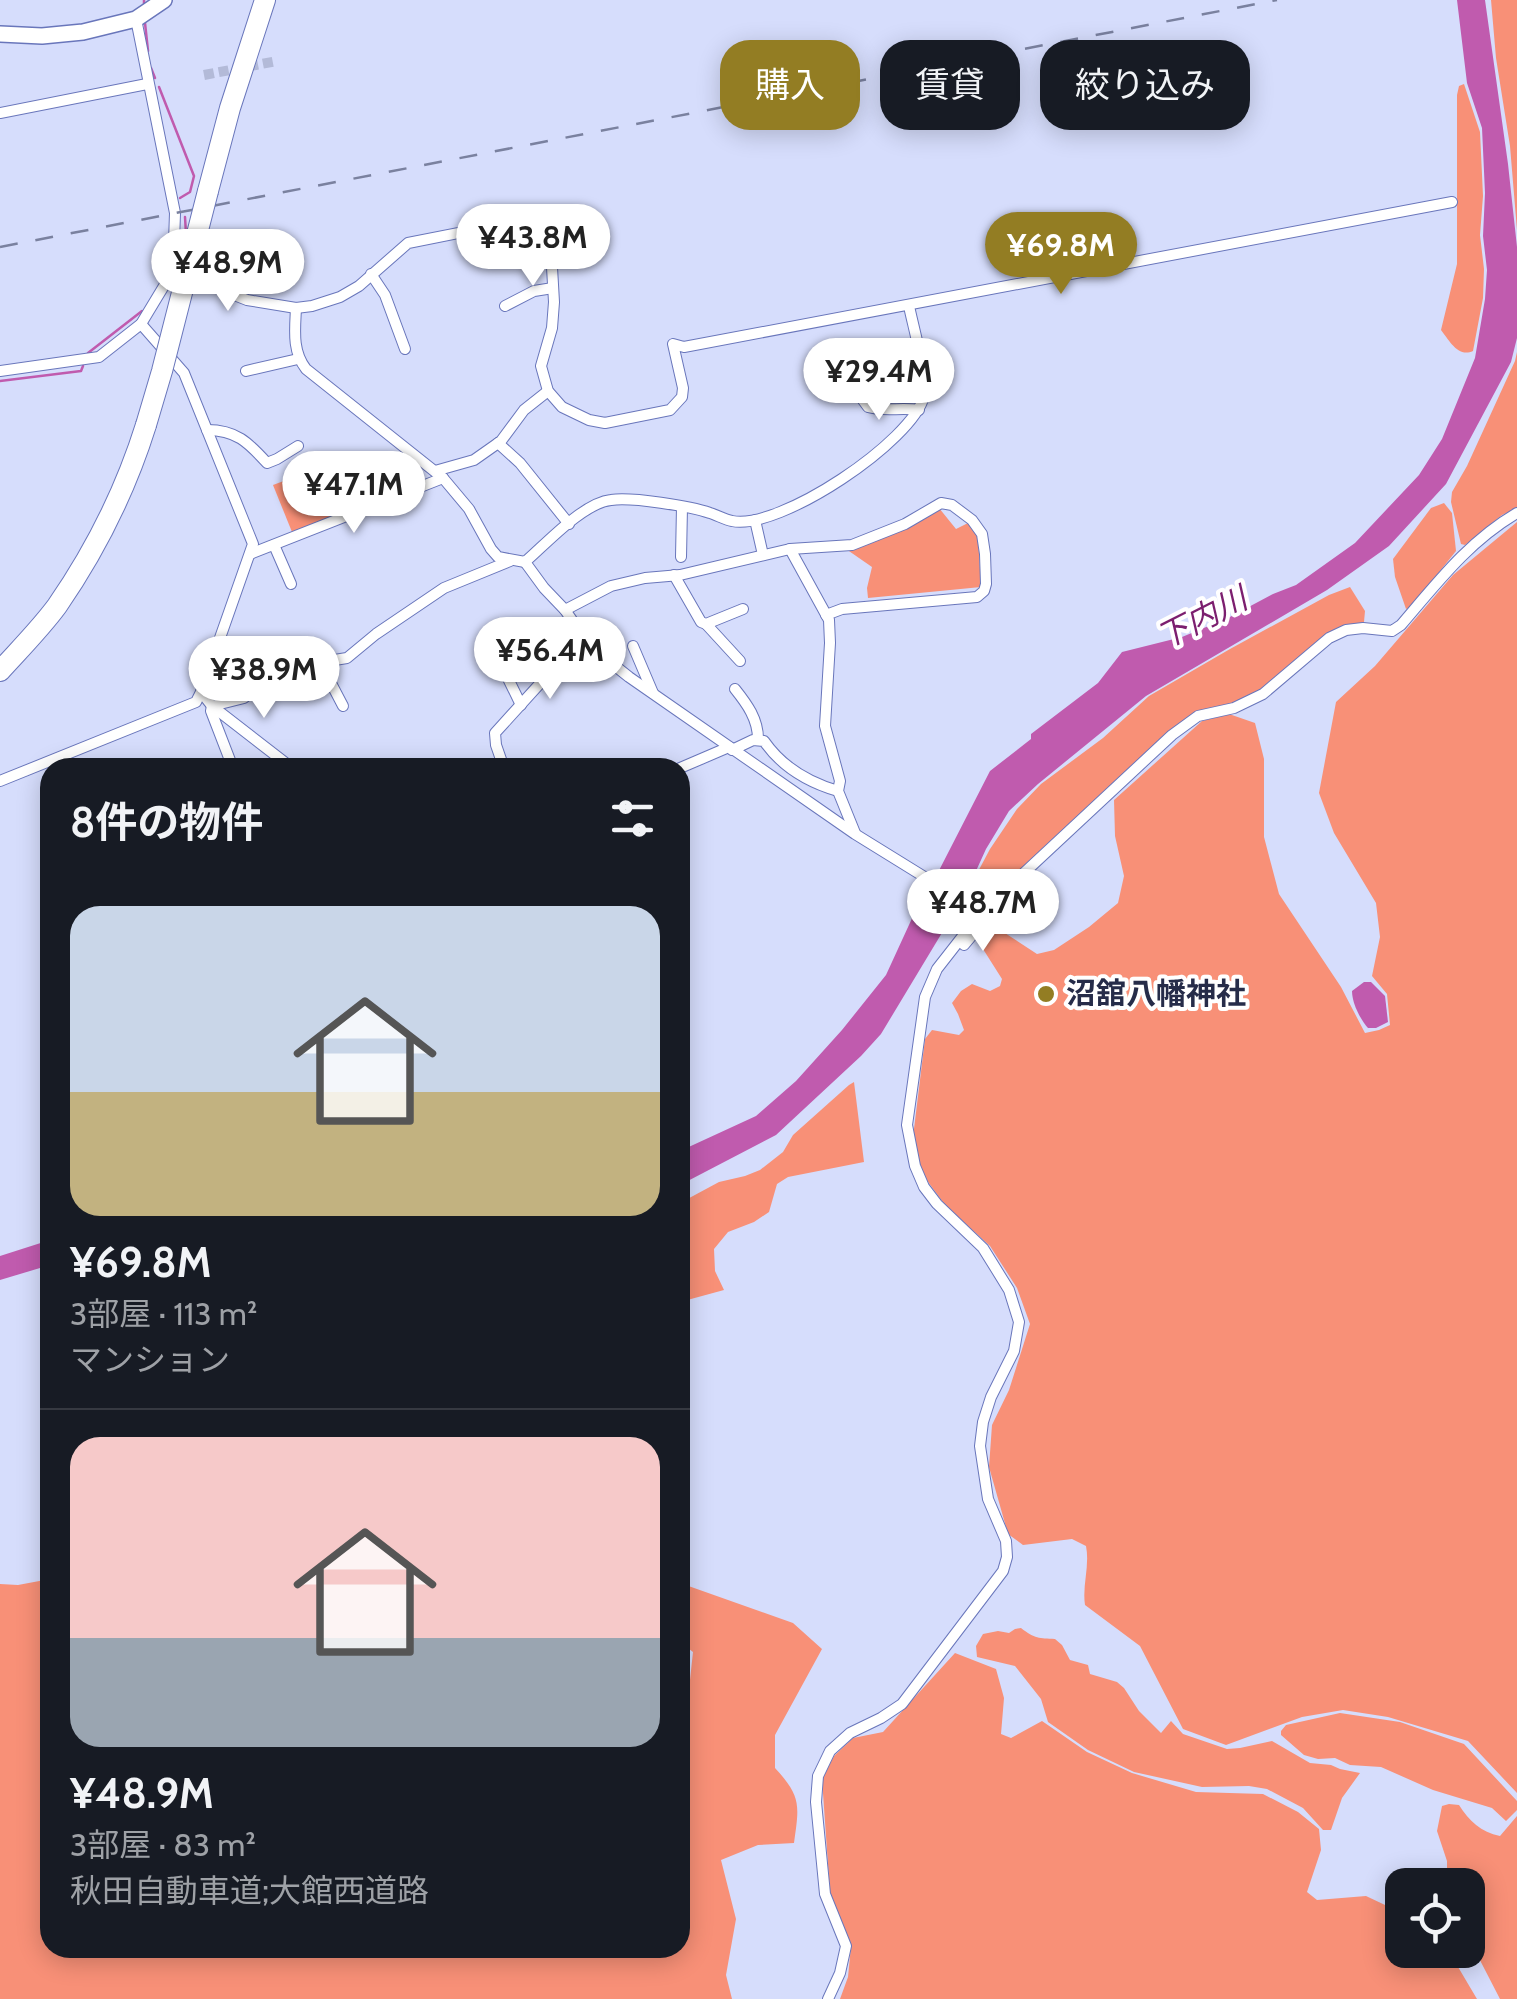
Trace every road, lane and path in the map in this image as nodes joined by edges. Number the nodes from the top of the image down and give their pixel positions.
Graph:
1 (164, 0) edge
2 (265, 0) edge
3 (136, 19) junction
4 (0, 34) edge
5 (147, 84) junction
6 (0, 114) edge
7 (1452, 202) dead end
8 (174, 271) junction
9 (371, 274) junction
10 (553, 288) junction
11 (505, 306) dead end
12 (909, 306) junction
13 (296, 308) junction
14 (141, 324) junction
15 (406, 349) dead end
16 (298, 360) junction
17 (246, 370) dead end
18 (0, 371) edge
19 (830, 385) dead end
20 (548, 391) junction
21 (919, 410) junction
22 (207, 430) junction
23 (498, 443) junction
24 (298, 446) dead end
25 (439, 474) junction
26 (682, 507) junction
27 (1517, 512) edge
28 (755, 520) junction
29 (569, 524) junction
30 (274, 545) junction
31 (790, 549) junction
32 (250, 554) junction
33 (763, 555) junction
34 (681, 556) dead end
35 (510, 560) junction
36 (525, 562) junction
37 (674, 575) junction
38 (291, 584) dead end
39 (743, 609) dead end
40 (564, 610) junction
41 (826, 615) junction
42 (706, 624) junction
43 (580, 633) junction
44 (633, 646) dead end
45 (499, 660) dead end
46 (740, 662) dead end
47 (321, 664) junction
48 (0, 671) edge
49 (735, 689) dead end
50 (201, 692) junction
51 (654, 694) junction
52 (521, 705) junction
53 (212, 706) junction
54 (343, 706) dead end
55 (758, 738) junction
56 (730, 748) junction
57 (57, 758) edge
58 (230, 758) edge
59 (279, 758) edge
60 (501, 758) edge
61 (690, 764) edge
62 (40, 765) edge
63 (0, 781) edge
64 (838, 792) junction
65 (855, 834) junction
66 (996, 907) dead end
67 (977, 911) junction
68 (938, 969) junction
69 (828, 1999) edge

1 - 3 street
2 - 48 highway, bridge
3 - 4 street
3 - 5 street
5 - 6 street
5 - 8 street
7 - 12 street
8 - 13 street
8 - 14 street
9 - 10 street
9 - 13 street
9 - 15 street
10 - 11 street
10 - 20 street
12 - 20 street
12 - 21 street
13 - 16 street
14 - 18 street
14 - 22 street
16 - 17 street
16 - 25 street
19 - 21 street
20 - 23 street
21 - 28 street
22 - 24 street
22 - 32 street
23 - 25 street
23 - 29 street
25 - 30 street
25 - 35 street
26 - 28 street
26 - 29 street
26 - 34 street
27 - 67 street
28 - 33 street
29 - 36 street
30 - 32 street
30 - 38 street
31 - 33 street
31 - 41 street
31 - 41 street
32 - 50 street
33 - 37 street
35 - 36 street
35 - 47 street
36 - 40 street
37 - 40 street
37 - 42 street
39 - 42 street
40 - 43 street
41 - 64 street
42 - 46 street
43 - 51 street
43 - 52 street
44 - 51 street
45 - 52 street
47 - 53 street
47 - 54 street
49 - 55 street
50 - 53 street
50 - 57 street
51 - 56 street
52 - 60 street
53 - 58 street
53 - 59 street
55 - 56 street
55 - 64 street
56 - 61 street
56 - 65 street
62 - 63 street
64 - 65 street
65 - 67 street
66 - 68 street
67 - 68 street
68 - 69 street

